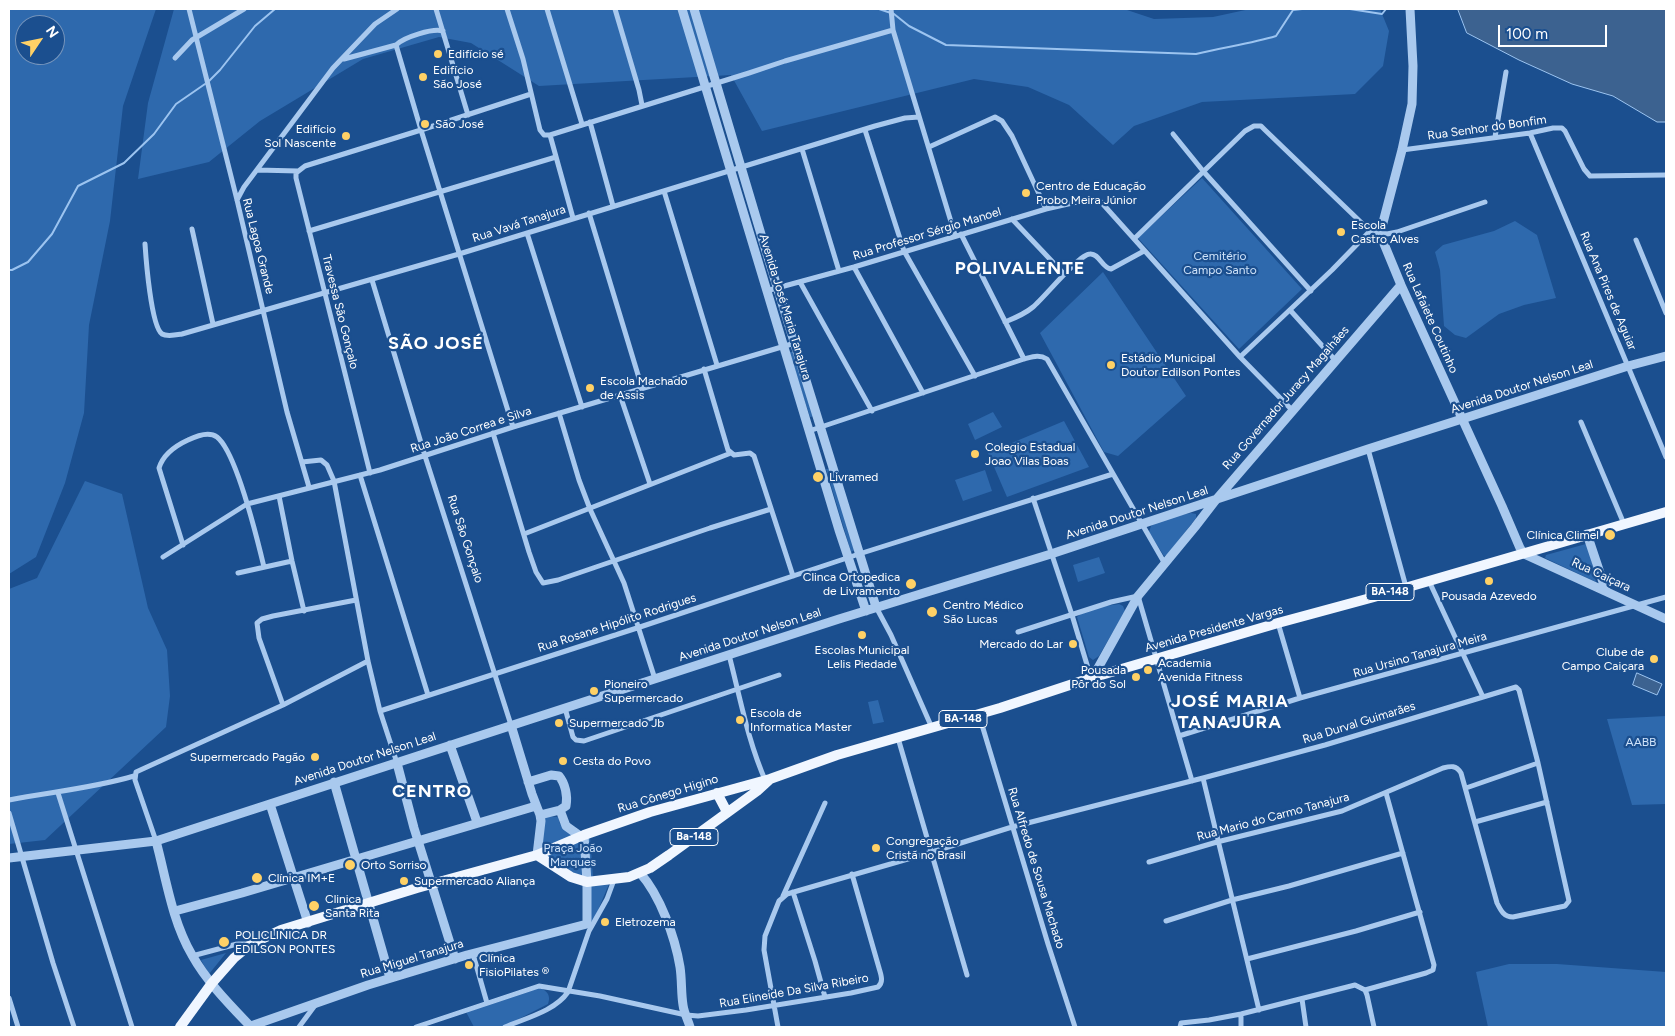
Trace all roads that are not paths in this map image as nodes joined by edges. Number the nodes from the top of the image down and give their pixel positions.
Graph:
1 (189, 9) edge
2 (244, 9) edge
3 (397, 9) edge
4 (436, 9) edge
5 (507, 9) edge
6 (547, 9) edge
7 (615, 9) edge
8 (682, 9) edge
9 (694, 9) edge
10 (891, 9) edge
11 (1410, 9) edge
12 (893, 30) junction
13 (443, 31) junction
14 (196, 37) junction
15 (396, 45) junction
16 (175, 58) dead end
17 (340, 62) junction
18 (710, 65) junction
19 (700, 68) junction
20 (1506, 72) dead end
21 (716, 83) junction
22 (705, 86) junction
23 (531, 94) junction
24 (642, 105) junction
25 (468, 115) junction
26 (918, 117) junction
27 (590, 122) junction
28 (582, 124) junction
29 (421, 130) junction
30 (864, 130) junction
31 (1530, 133) junction
32 (1173, 134) dead end
33 (550, 135) junction
34 (1495, 138) junction
35 (929, 147) junction
36 (802, 149) junction
37 (1402, 150) junction
38 (556, 157) junction
39 (740, 167) junction
40 (257, 170) junction
41 (298, 170) junction
42 (730, 170) junction
43 (1204, 171) junction
44 (1666, 175) edge
45 (664, 191) junction
46 (441, 192) junction
47 (237, 200) junction
48 (1486, 202) dead end
49 (613, 206) junction
50 (1046, 209) junction
51 (589, 213) junction
52 (755, 213) junction
53 (744, 216) junction
54 (574, 218) junction
55 (1012, 219) junction
56 (192, 229) dead end
57 (309, 231) junction
58 (1370, 231) junction
59 (527, 233) junction
60 (1380, 234) junction
61 (958, 235) junction
62 (1134, 239) junction
63 (1636, 240) dead end
64 (145, 244) dead end
65 (904, 251) junction
66 (1144, 251) junction
67 (459, 254) junction
68 (854, 267) junction
69 (839, 270) junction
70 (1064, 274) junction
71 (372, 280) junction
72 (800, 282) junction
73 (1400, 285) junction
74 (777, 288) junction
75 (766, 291) junction
76 (1311, 291) junction
77 (324, 292) junction
78 (263, 310) junction
79 (1290, 310) junction
80 (1666, 313) edge
81 (1005, 322) junction
82 (213, 324) junction
83 (795, 342) junction
84 (784, 346) junction
85 (1666, 356) edge
86 (1240, 358) junction
87 (1024, 359) junction
88 (1335, 360) junction
89 (717, 365) junction
90 (1628, 366) junction
91 (704, 369) junction
92 (975, 376) junction
93 (642, 388) junction
94 (923, 393) junction
95 (620, 395) junction
96 (582, 407) junction
97 (872, 411) junction
98 (1292, 411) junction
99 (559, 413) junction
100 (1462, 420) junction
101 (1581, 422) dead end
102 (513, 427) junction
103 (820, 428) junction
104 (810, 431) junction
105 (492, 433) junction
106 (1368, 449) junction
107 (731, 453) junction
108 (424, 456) junction
109 (1666, 457) edge
110 (302, 462) junction
111 (370, 473) junction
112 (1113, 474) junction
113 (360, 475) junction
114 (334, 481) junction
115 (650, 484) junction
116 (309, 488) junction
117 (279, 496) junction
118 (1033, 498) junction
119 (1215, 500) junction
120 (247, 504) junction
121 (590, 509) junction
122 (771, 509) junction
123 (1666, 512) edge
124 (1141, 524) junction
125 (1624, 524) junction
126 (524, 534) junction
127 (1587, 534) junction
128 (183, 545) junction
129 (858, 554) junction
130 (1051, 554) junction
131 (1524, 554) junction
132 (162, 557) dead end
133 (848, 558) junction
134 (292, 561) junction
135 (614, 561) junction
136 (1165, 564) junction
137 (264, 567) junction
138 (238, 573) dead end
139 (793, 576) junction
140 (1428, 580) junction
141 (1406, 588) junction
142 (1606, 591) junction
143 (1138, 596) junction
144 (1666, 597) edge
145 (356, 600) junction
146 (1636, 605) junction
147 (876, 607) junction
148 (304, 611) junction
149 (866, 611) junction
150 (1072, 615) junction
151 (1666, 619) edge
152 (1278, 623) junction
153 (638, 628) junction
154 (1018, 632) dead end
155 (1462, 653) junction
156 (729, 655) junction
157 (1156, 659) junction
158 (368, 661) junction
159 (494, 673) junction
160 (779, 675) dead end
161 (1092, 678) junction
162 (655, 679) junction
163 (737, 688) junction
164 (428, 695) junction
165 (1483, 697) junction
166 (1300, 698) junction
167 (282, 705) junction
168 (565, 708) junction
169 (380, 711) junction
170 (979, 715) junction
171 (511, 725) junction
172 (932, 728) junction
173 (1179, 736) junction
174 (898, 737) junction
175 (450, 745) junction
176 (397, 763) junction
177 (1538, 763) junction
178 (134, 776) junction
179 (1191, 778) junction
180 (1202, 778) junction
181 (768, 780) junction
182 (334, 782) junction
183 (528, 782) junction
184 (1466, 788) junction
185 (58, 792) junction
186 (717, 792) junction
187 (1386, 793) junction
188 (9, 800) edge
189 (1547, 802) junction
190 (824, 803) dead end
191 (270, 804) junction
192 (536, 806) junction
193 (560, 810) junction
194 (727, 812) junction
195 (9, 813) edge
196 (540, 814) junction
197 (477, 822) junction
198 (1475, 822) junction
199 (1012, 827) junction
200 (582, 836) junction
201 (156, 840) junction
202 (418, 840) junction
203 (1217, 842) junction
204 (76, 850) junction
205 (932, 852) junction
206 (1403, 853) junction
207 (537, 854) junction
208 (22, 856) junction
209 (9, 858) edge
210 (356, 859) junction
211 (1148, 862) dead end
212 (640, 873) junction
213 (852, 874) junction
214 (292, 877) junction
215 (614, 880) junction
216 (587, 882) junction
217 (431, 884) junction
218 (793, 892) junction
219 (782, 897) junction
220 (1232, 900) junction
221 (368, 903) junction
222 (175, 911) junction
223 (1420, 912) junction
224 (1166, 921) dead end
225 (308, 923) junction
226 (588, 927) junction
227 (251, 944) junction
228 (473, 954) junction
229 (192, 956) junction
230 (455, 959) junction
231 (1247, 959) junction
232 (967, 975) dead end
233 (390, 978) junction
234 (212, 983) junction
235 (1365, 990) junction
236 (568, 992) junction
237 (825, 996) junction
238 (9, 998) edge
239 (1302, 999) junction
240 (317, 1001) junction
241 (486, 1003) junction
242 (774, 1004) junction
243 (1259, 1010) junction
244 (1241, 1014) junction
245 (686, 1015) junction
246 (1181, 1025) edge
247 (18, 1027) edge
248 (74, 1027) edge
249 (132, 1027) edge
250 (180, 1027) edge
251 (249, 1027) edge
252 (299, 1027) edge
253 (416, 1027) edge
254 (505, 1027) edge
255 (690, 1027) edge
256 (778, 1027) edge
257 (1075, 1027) edge
258 (1241, 1027) edge
259 (1306, 1027) edge
260 (1374, 1027) edge

1 - 14 street, Rua Lagoa Grande
2 - 14 street
3 - 17 street
4 - 13 street
5 - 23 street
6 - 28 street
7 - 24 street
8 - 19 street, Avenida José Maria Tanajura
9 - 18 street, Avenida José Maria Tanajura
10 - 12 street
11 - 37 street
12 - 21 street
12 - 26 street
13 - 15 street
13 - 25 street
14 - 16 street
14 - 47 street, Rua Lagoa Grande
15 - 17 street
15 - 29 street
17 - 40 street
18 - 19 street
18 - 21 street, Avenida José Maria Tanajura
19 - 22 street, Avenida José Maria Tanajura
20 - 34 street
21 - 22 street
21 - 39 street, Avenida José Maria Tanajura
22 - 24 street
22 - 42 street, Avenida José Maria Tanajura
23 - 25 street
23 - 33 street
24 - 27 street
25 - 29 street
26 - 30 street, Rua Vavá Tanajura
26 - 35 street
27 - 28 street
27 - 49 street
28 - 33 street
29 - 41 street
29 - 46 street
30 - 36 street, Rua Vavá Tanajura
30 - 65 street
31 - 34 street, Rua Senhor do Bonfim
31 - 44 street, Rua Senhor do Bonfim
31 - 90 street, Rua Ana Pires de Aguiar
32 - 43 street
33 - 38 street
34 - 37 street, Rua Senhor do Bonfim
35 - 50 street
35 - 61 street
36 - 39 street, Rua Vavá Tanajura
36 - 69 street
37 - 60 street
38 - 46 street
38 - 54 street
39 - 42 street, Rua Vavá Tanajura
39 - 52 street, Avenida José Maria Tanajura
40 - 41 street
40 - 47 street
41 - 57 street, Travessa São Gonçalo
42 - 45 street, Rua Vavá Tanajura
42 - 53 street, Avenida José Maria Tanajura
43 - 58 street
43 - 62 street
43 - 76 street
45 - 49 street, Rua Vavá Tanajura
45 - 89 street
46 - 57 street
46 - 67 street
47 - 78 street, Rua Lagoa Grande
48 - 60 street
49 - 51 street, Rua Vavá Tanajura
50 - 55 street, Rua Professor Sérgio Manoel
50 - 62 street, Rua Professor Sérgio Manoel
51 - 54 street, Rua Vavá Tanajura
51 - 93 street
52 - 53 street
52 - 74 street, Avenida José Maria Tanajura
53 - 75 street, Avenida José Maria Tanajura
54 - 59 street, Rua Vavá Tanajura
55 - 61 street, Rua Professor Sérgio Manoel
55 - 70 street
56 - 82 street
57 - 77 street, Travessa São Gonçalo
58 - 60 street
58 - 76 street
59 - 67 street, Rua Vavá Tanajura
59 - 96 street
60 - 73 street, Rua Lafaiete Coutinho
61 - 65 street, Rua Professor Sérgio Manoel
61 - 81 street
62 - 66 street
63 - 80 street
64 - 82 street, Rua Vavá Tanajura
65 - 68 street, Rua Professor Sérgio Manoel
65 - 92 street
66 - 70 street
66 - 86 street
67 - 71 street, Rua Vavá Tanajura
67 - 102 street
68 - 69 street, Rua Professor Sérgio Manoel
68 - 94 street
69 - 72 street, Rua Professor Sérgio Manoel
70 - 81 street
71 - 77 street, Rua Vavá Tanajura
71 - 108 street, Rua São Gonçalo
72 - 74 street, Rua Professor Sérgio Manoel
72 - 97 street
73 - 88 street, Rua Governador Juracy Magalhães
73 - 100 street, Rua Lafaiete Coutinho
74 - 75 street, Rua Professor Sérgio Manoel
74 - 83 street, Avenida José Maria Tanajura
75 - 84 street, Avenida José Maria Tanajura
76 - 79 street
77 - 78 street, Rua Vavá Tanajura
77 - 111 street, Travessa São Gonçalo
78 - 82 street, Rua Vavá Tanajura
78 - 110 street, Rua Lagoa Grande
79 - 86 street
79 - 88 street
81 - 87 street
83 - 84 street, Rua João Correa e Silva
83 - 103 street, Avenida José Maria Tanajura
84 - 89 street, Rua João Correa e Silva
84 - 104 street, Avenida José Maria Tanajura
85 - 90 street, Avenida Doutor Nelson Leal
86 - 98 street
87 - 92 street
87 - 112 street
88 - 98 street, Rua Governador Juracy Magalhães
89 - 91 street, Rua João Correa e Silva
90 - 100 street, Avenida Doutor Nelson Leal
90 - 109 street, Rua Ana Pires de Aguiar
91 - 93 street, Rua João Correa e Silva
91 - 107 street
92 - 94 street
93 - 95 street, Rua João Correa e Silva
94 - 97 street
95 - 96 street, Rua João Correa e Silva
95 - 115 street
96 - 99 street, Rua João Correa e Silva
97 - 103 street
98 - 119 street, Rua Governador Juracy Magalhães
99 - 102 street, Rua João Correa e Silva
99 - 121 street
100 - 106 street, Avenida Doutor Nelson Leal
100 - 131 street, Rua Lafaiete Coutinho
101 - 125 street
102 - 105 street, Rua João Correa e Silva
103 - 104 street
103 - 129 street, Avenida José Maria Tanajura
104 - 133 street, Avenida José Maria Tanajura
105 - 108 street, Rua João Correa e Silva
105 - 126 street
106 - 119 street, Avenida Doutor Nelson Leal
106 - 141 street
107 - 115 street
107 - 122 street
108 - 111 street, Rua João Correa e Silva
108 - 159 street, Rua São Gonçalo
110 - 114 street
110 - 116 street, Rua Lagoa Grande
111 - 113 street, Rua João Correa e Silva
112 - 118 street, Rua Rosane Hipólito Rodrigues
112 - 124 street
113 - 114 street, Rua João Correa e Silva
113 - 164 street
114 - 116 street, Rua João Correa e Silva
114 - 145 street
115 - 121 street
116 - 117 street, Rua João Correa e Silva
117 - 120 street, Rua João Correa e Silva
117 - 134 street
118 - 129 street, Rua Rosane Hipólito Rodrigues
118 - 130 street
119 - 124 street, Avenida Doutor Nelson Leal
119 - 136 street, Rua Governador Juracy Magalhães
120 - 128 street, Rua João Correa e Silva
120 - 128 street
120 - 137 street
121 - 126 street
121 - 135 street
122 - 135 street
122 - 139 street
123 - 125 main road, Avenida Presidente Vargas / BA-148
124 - 130 street, Avenida Doutor Nelson Leal
124 - 136 street
125 - 127 main road, Avenida Presidente Vargas / BA-148
126 - 135 street
127 - 131 main road, Avenida Presidente Vargas / BA-148
127 - 142 street
128 - 132 street, Rua João Correa e Silva
129 - 133 street, Rua Rosane Hipólito Rodrigues
129 - 147 street, Avenida José Maria Tanajura
130 - 147 street, Avenida Doutor Nelson Leal
130 - 150 street
131 - 140 main road, Avenida Presidente Vargas / BA-148
131 - 142 street, Rua Caiçara
133 - 139 street, Rua Rosane Hipólito Rodrigues
133 - 149 street, Avenida José Maria Tanajura
134 - 137 street
134 - 148 street
135 - 153 street
136 - 143 street, Rua Governador Juracy Magalhães
137 - 138 street
139 - 153 street, Rua Rosane Hipólito Rodrigues
140 - 141 main road, Avenida Presidente Vargas / BA-148
140 - 155 street
141 - 152 main road, Avenida Presidente Vargas / BA-148
142 - 146 street, Rua Caiçara
143 - 150 street
143 - 157 street
143 - 161 street, Rua Governador Juracy Magalhães
144 - 146 street, Rua Ursino Tanajura Meira
145 - 148 street
145 - 158 street
146 - 151 street, Rua Caiçara
146 - 155 street, Rua Ursino Tanajura Meira
147 - 149 street, Avenida Doutor Nelson Leal
147 - 172 street
148 - 167 street
149 - 156 street, Avenida Doutor Nelson Leal
150 - 154 street
150 - 161 street
152 - 157 main road, Avenida Presidente Vargas / BA-148
152 - 166 street
153 - 159 street, Rua Rosane Hipólito Rodrigues
153 - 162 street
155 - 165 street
155 - 166 street, Rua Ursino Tanajura Meira
156 - 162 street, Avenida Doutor Nelson Leal
156 - 163 street
157 - 161 main road, Avenida Presidente Vargas / BA-148
157 - 173 street
158 - 167 street
158 - 169 street
159 - 164 street, Rua Rosane Hipólito Rodrigues
159 - 171 street, Rua São Gonçalo
160 - 163 street
161 - 170 main road, Avenida Presidente Vargas / BA-148
162 - 168 street, Avenida Doutor Nelson Leal
163 - 168 street
163 - 181 street
164 - 169 street, Rua Rosane Hipólito Rodrigues
165 - 177 street, Rua Durval Guimarães
165 - 180 street, Rua Durval Guimarães
166 - 173 street, Rua Ursino Tanajura Meira
167 - 178 street
168 - 171 street, Avenida Doutor Nelson Leal
169 - 176 street
170 - 172 main road, Avenida Presidente Vargas / BA-148
170 - 199 street, Rua Alfredo de Sousa Machado
171 - 175 street, Avenida Doutor Nelson Leal
171 - 183 street, Rua São Gonçalo
172 - 174 main road, Avenida Presidente Vargas / BA-148
173 - 179 street
174 - 181 main road, Avenida Presidente Vargas / BA-148
174 - 205 street
175 - 176 street, Avenida Doutor Nelson Leal
175 - 197 street
176 - 182 street, Avenida Doutor Nelson Leal
176 - 202 street
177 - 184 street
177 - 189 street
178 - 185 street
178 - 201 street
179 - 180 street, Rua Durval Guimarães
179 - 199 street, Rua Durval Guimarães
180 - 203 street
181 - 186 main road, Rua Cônego Higino / BA-148
181 - 194 main road, Ba-148
182 - 191 street, Avenida Doutor Nelson Leal
182 - 210 street
183 - 192 street, Rua São Gonçalo
183 - 193 street
184 - 187 street, Rua Mario do Carmo Tanajura
184 - 198 street
185 - 188 street
185 - 204 street
186 - 194 main road
186 - 200 main road, Rua Cônego Higino / BA-148
187 - 203 street, Rua Mario do Carmo Tanajura
187 - 206 street
189 - 198 street
189 - 198 street
190 - 219 street
191 - 201 street, Avenida Doutor Nelson Leal
191 - 214 street
192 - 196 street
192 - 197 street
193 - 196 street
193 - 200 street
194 - 212 main road, Ba-148
195 - 208 street
196 - 207 street
197 - 202 street
199 - 205 street, Rua Durval Guimarães
199 - 257 street, Rua Alfredo de Sousa Machado
200 - 207 main road, BA-148
200 - 216 street
201 - 204 street, Avenida Doutor Nelson Leal
201 - 222 street
202 - 210 street
202 - 217 street
203 - 211 street, Rua Mario do Carmo Tanajura
203 - 220 street
204 - 208 street, Avenida Doutor Nelson Leal
204 - 249 street
205 - 213 street, Rua Durval Guimarães
205 - 232 street
206 - 220 street
206 - 223 street
207 - 216 main road, Ba-148
207 - 217 main road
208 - 209 street, Avenida Doutor Nelson Leal
208 - 248 street
210 - 214 street
210 - 221 street
212 - 215 main road, Ba-148
212 - 245 street
213 - 218 street, Rua Durval Guimarães
213 - 237 street, Rua Elineide Da Silva Ribeiro
214 - 222 street
214 - 225 street
215 - 216 main road, Ba-148
215 - 226 street
216 - 226 street
217 - 221 main road
217 - 230 street
218 - 219 street, Rua Durval Guimarães
218 - 237 street
219 - 242 street
220 - 224 street
220 - 231 street
221 - 225 main road
221 - 233 street
222 - 229 street
223 - 231 street
223 - 235 street
225 - 227 main road
226 - 228 street, Rua Miguel Tanajura
226 - 236 street
227 - 229 street
227 - 234 main road
228 - 230 street, Rua Miguel Tanajura
228 - 241 street
229 - 234 street
230 - 233 street, Rua Miguel Tanajura
231 - 243 street
233 - 240 street, Rua Miguel Tanajura
234 - 250 main road
234 - 251 street
235 - 239 street
235 - 260 street
236 - 241 street, Rua Elineide Da Silva Ribeiro
236 - 245 street, Rua Elineide Da Silva Ribeiro
236 - 254 street
237 - 242 street, Rua Elineide Da Silva Ribeiro
238 - 247 street
239 - 243 street
239 - 259 street
240 - 251 street, Rua Miguel Tanajura
240 - 252 street
241 - 253 street, Rua Elineide Da Silva Ribeiro
242 - 245 street, Rua Elineide Da Silva Ribeiro
242 - 256 street
243 - 244 street
244 - 246 street
244 - 258 street
245 - 255 street

